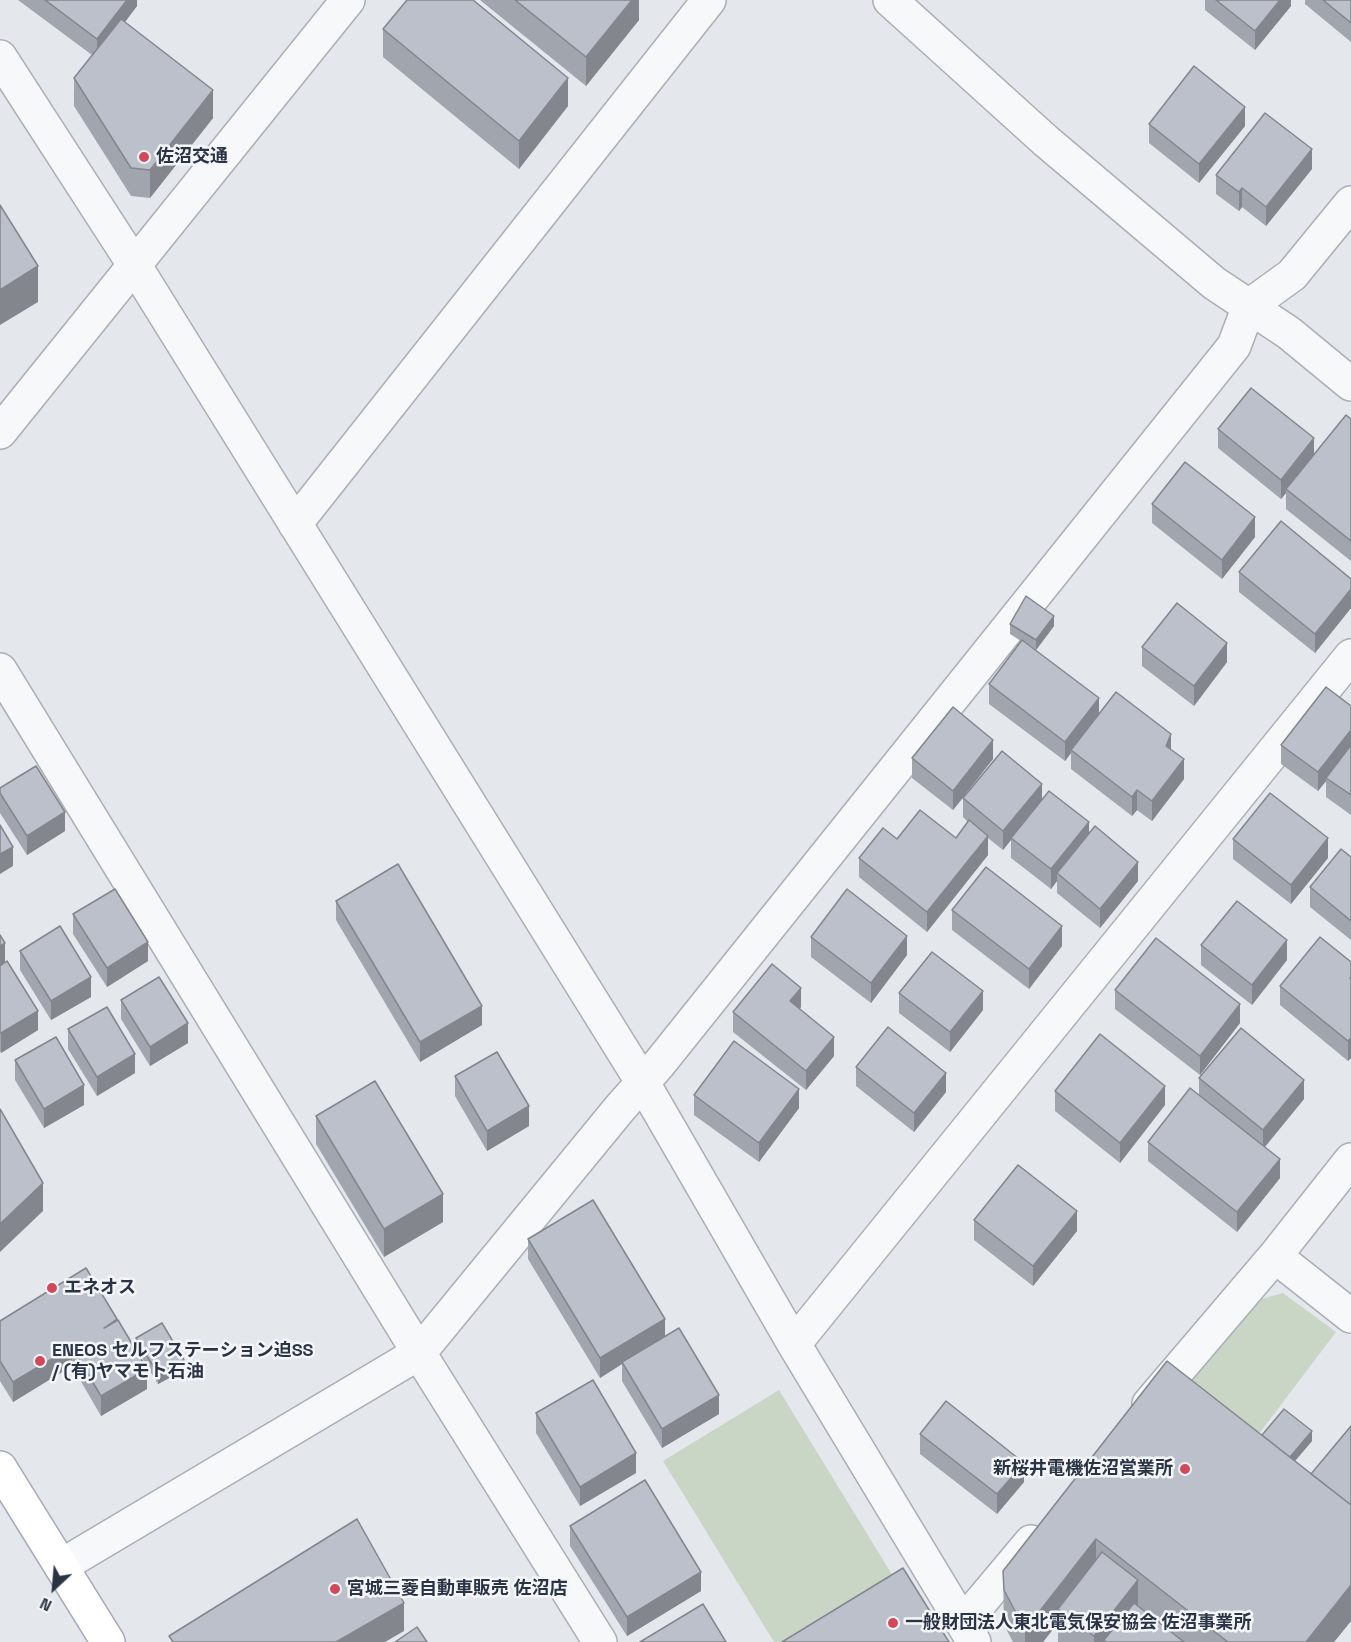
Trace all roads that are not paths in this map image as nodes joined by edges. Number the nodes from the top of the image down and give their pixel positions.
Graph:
1 (348, 0) edge
2 (709, 0) edge
3 (890, 0) edge
4 (0, 57) edge
5 (1351, 203) edge
6 (135, 266) junction
7 (1249, 306) junction
8 (1351, 384) edge
9 (0, 432) edge
10 (294, 524) junction
11 (1351, 656) edge
12 (0, 670) edge
13 (643, 1083) junction
14 (1351, 1160) edge
15 (1275, 1256) junction
16 (1351, 1316) edge
17 (794, 1344) junction
18 (419, 1353) junction
19 (1130, 1426) edge
20 (0, 1468) edge
21 (1053, 1516) edge
22 (61, 1566) junction
23 (969, 1632) edge
24 (108, 1642) edge
25 (600, 1642) edge

1 - 6 street
2 - 10 street
3 - 7 street
4 - 6 street
5 - 7 street
6 - 9 street
6 - 10 street
7 - 8 street
7 - 13 street
10 - 13 street
11 - 17 street
12 - 18 street
13 - 17 street
13 - 18 street
14 - 15 street
15 - 16 street
15 - 19 street
17 - 23 street
18 - 22 street
18 - 25 street
20 - 22 main road
21 - 23 street
22 - 24 main road

